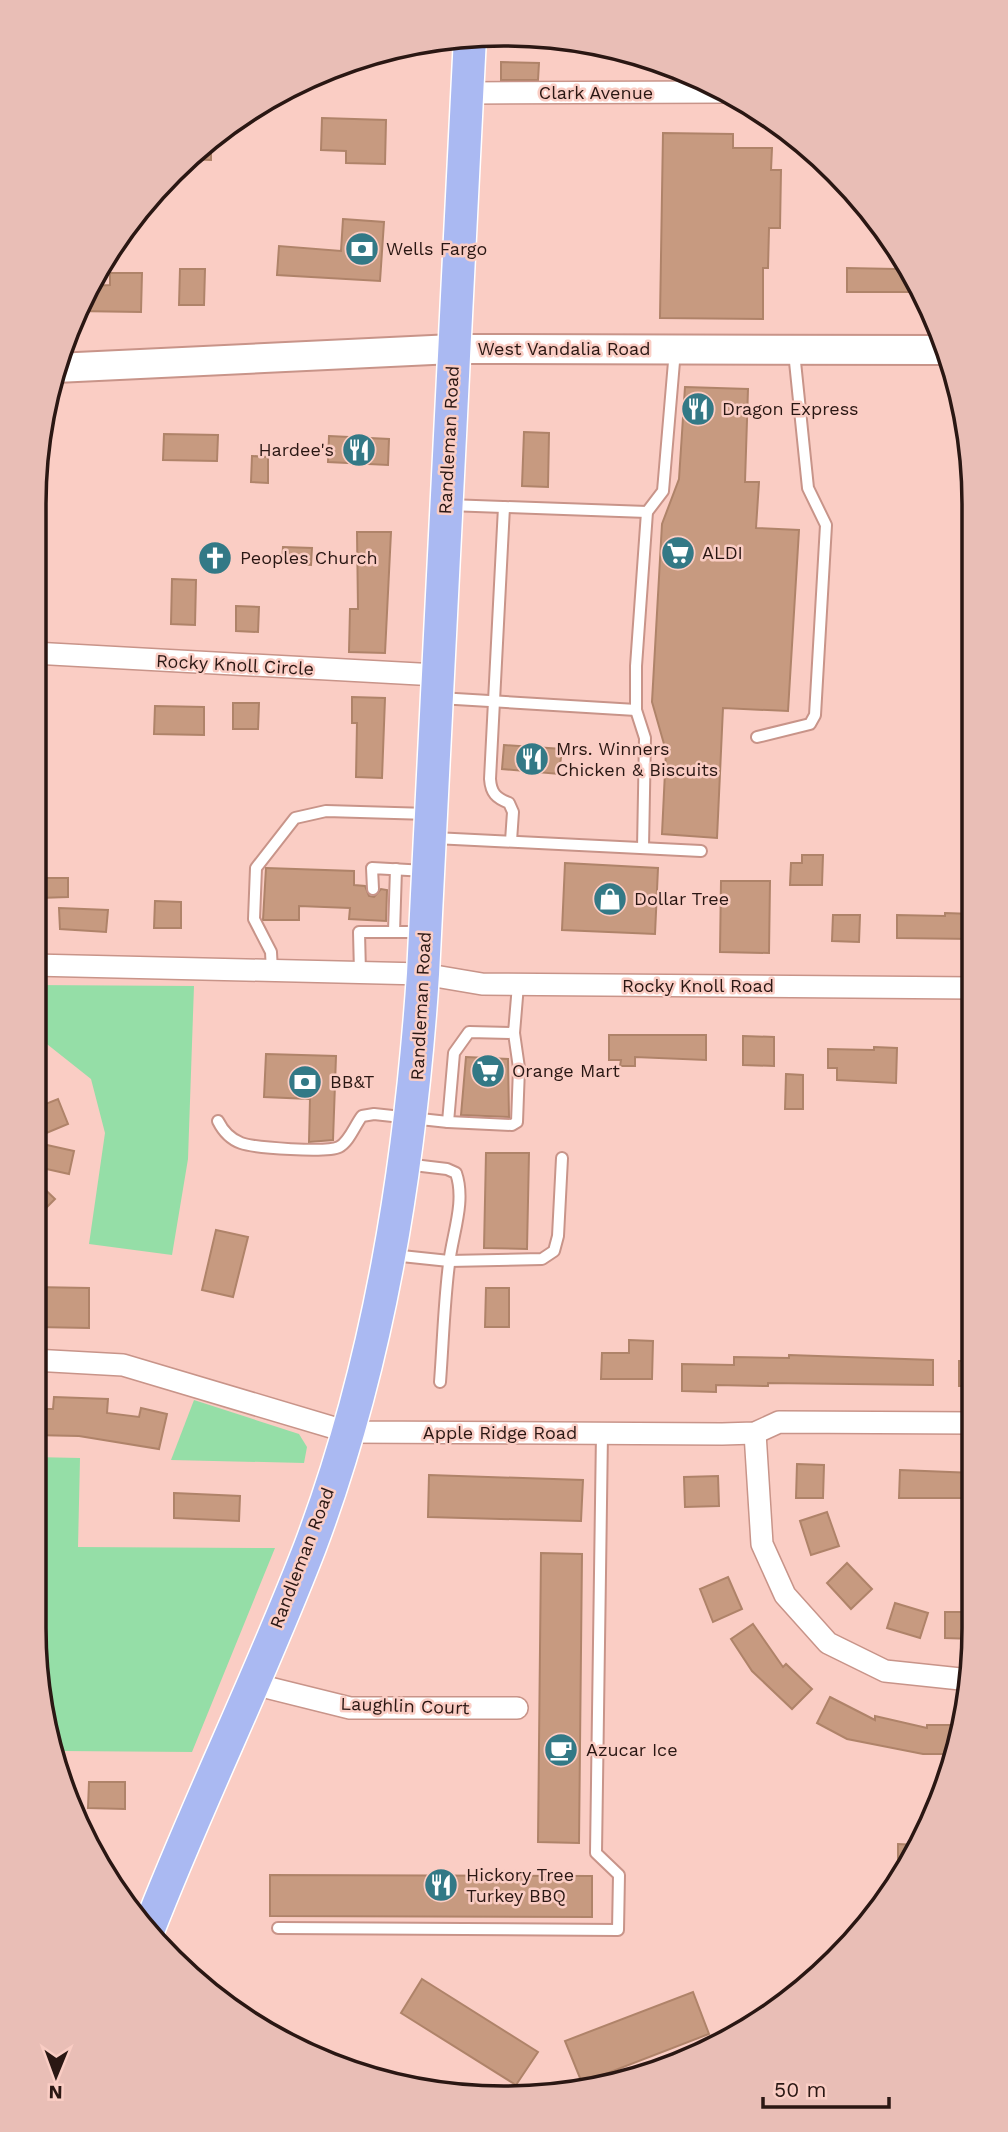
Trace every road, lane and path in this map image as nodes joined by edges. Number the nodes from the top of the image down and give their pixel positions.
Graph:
1 (470, 46) edge
2 (705, 92) edge
3 (468, 93) junction
4 (453, 349) junction
5 (675, 349) junction
6 (794, 349) junction
7 (935, 350) edge
8 (67, 367) edge
9 (446, 505) junction
10 (503, 507) junction
11 (647, 512) junction
12 (46, 654) edge
13 (436, 686) junction
14 (494, 700) junction
15 (636, 710) junction
16 (757, 737) dead end
17 (431, 826) junction
18 (511, 841) junction
19 (643, 848) junction
20 (701, 851) dead end
21 (396, 869) junction
22 (429, 872) junction
23 (373, 889) dead end
24 (394, 932) junction
25 (425, 932) junction
26 (46, 965) edge
27 (272, 971) junction
28 (360, 973) junction
29 (423, 974) junction
30 (518, 985) junction
31 (962, 988) edge
32 (514, 1033) junction
33 (411, 1117) junction
34 (218, 1121) dead end
35 (449, 1122) junction
36 (562, 1158) dead end
37 (404, 1164) junction
38 (389, 1255) junction
39 (449, 1261) junction
40 (46, 1361) edge
41 (440, 1382) dead end
42 (962, 1423) edge
43 (348, 1432) junction
44 (602, 1433) junction
45 (755, 1433) junction
46 (960, 1679) edge
47 (253, 1684) junction
48 (517, 1708) dead end
49 (152, 1922) edge
50 (278, 1928) dead end

1 - 3 main road, Randleman Road
2 - 3 street, Clark Avenue
3 - 4 main road, Randleman Road
4 - 5 main road, West Vandalia Road
4 - 8 main road, West Vandalia Road
4 - 9 main road, Randleman Road
5 - 6 main road, West Vandalia Road
5 - 11 lane
6 - 7 main road, West Vandalia Road
6 - 16 lane
9 - 10 lane
9 - 13 main road, Randleman Road
10 - 11 lane
10 - 14 lane
11 - 15 lane
12 - 13 street, Rocky Knoll Circle
13 - 14 lane
13 - 17 main road, Randleman Road
14 - 15 lane
14 - 18 lane
15 - 19 lane
17 - 18 lane
17 - 22 main road, Randleman Road
17 - 27 lane
18 - 19 lane
19 - 20 lane
21 - 22 lane
21 - 23 lane
21 - 24 lane
22 - 25 main road, Randleman Road
24 - 25 lane
24 - 28 lane
25 - 29 main road, Randleman Road
26 - 27 street
27 - 28 street
28 - 29 street
29 - 30 street, Rocky Knoll Road
29 - 33 main road, Randleman Road
30 - 31 street, Rocky Knoll Road
30 - 32 lane
32 - 35 lane
32 - 35 lane
33 - 34 lane
33 - 35 lane
33 - 37 main road, Randleman Road
36 - 39 lane
37 - 38 main road, Randleman Road
37 - 39 lane
38 - 39 lane
38 - 43 main road, Randleman Road
39 - 41 lane
40 - 43 street, Apple Ridge Road
42 - 45 street, Apple Ridge Road
43 - 44 street, Apple Ridge Road
43 - 47 main road, Randleman Road
44 - 45 street, Apple Ridge Road
44 - 50 lane
45 - 46 street
47 - 48 street, Laughlin Court
47 - 49 main road, Randleman Road

